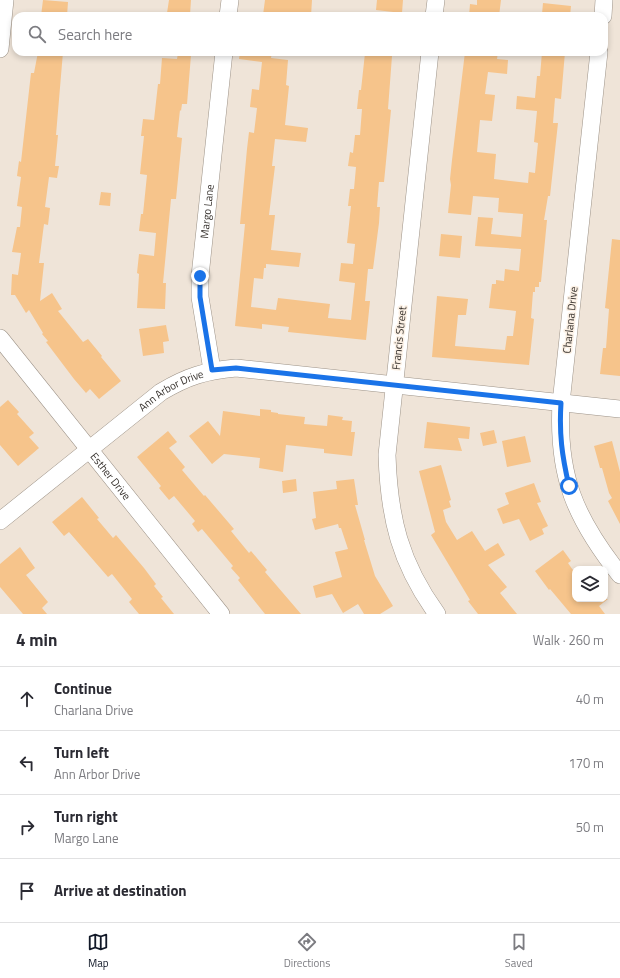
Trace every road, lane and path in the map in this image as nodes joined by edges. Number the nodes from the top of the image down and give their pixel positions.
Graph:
1 (5, 0) edge
2 (230, 0) edge
3 (436, 0) edge
4 (604, 0) edge
5 (228, 12) edge
6 (434, 12) edge
7 (603, 12) edge
8 (0, 49) edge
9 (224, 56) edge
10 (430, 56) edge
11 (599, 56) edge
12 (0, 338) edge
13 (212, 370) junction
14 (394, 385) junction
15 (561, 403) junction
16 (620, 409) edge
17 (89, 450) junction
18 (0, 521) edge
19 (620, 575) edge
20 (222, 614) edge
21 (437, 614) edge

1 - 8 street
2 - 5 street
3 - 6 street
4 - 7 street
9 - 13 street, Margo Lane
10 - 14 street, Francis Street
11 - 15 street, Charlana Drive
12 - 17 street, Esther Drive
13 - 14 street, Ann Arbor Drive
13 - 17 street, Ann Arbor Drive
14 - 15 street, Ann Arbor Drive
14 - 21 street, Francis Street
15 - 16 street, Ann Arbor Drive
15 - 19 street, Charlana Drive
17 - 18 street, Ann Arbor Drive
17 - 20 street, Esther Drive

